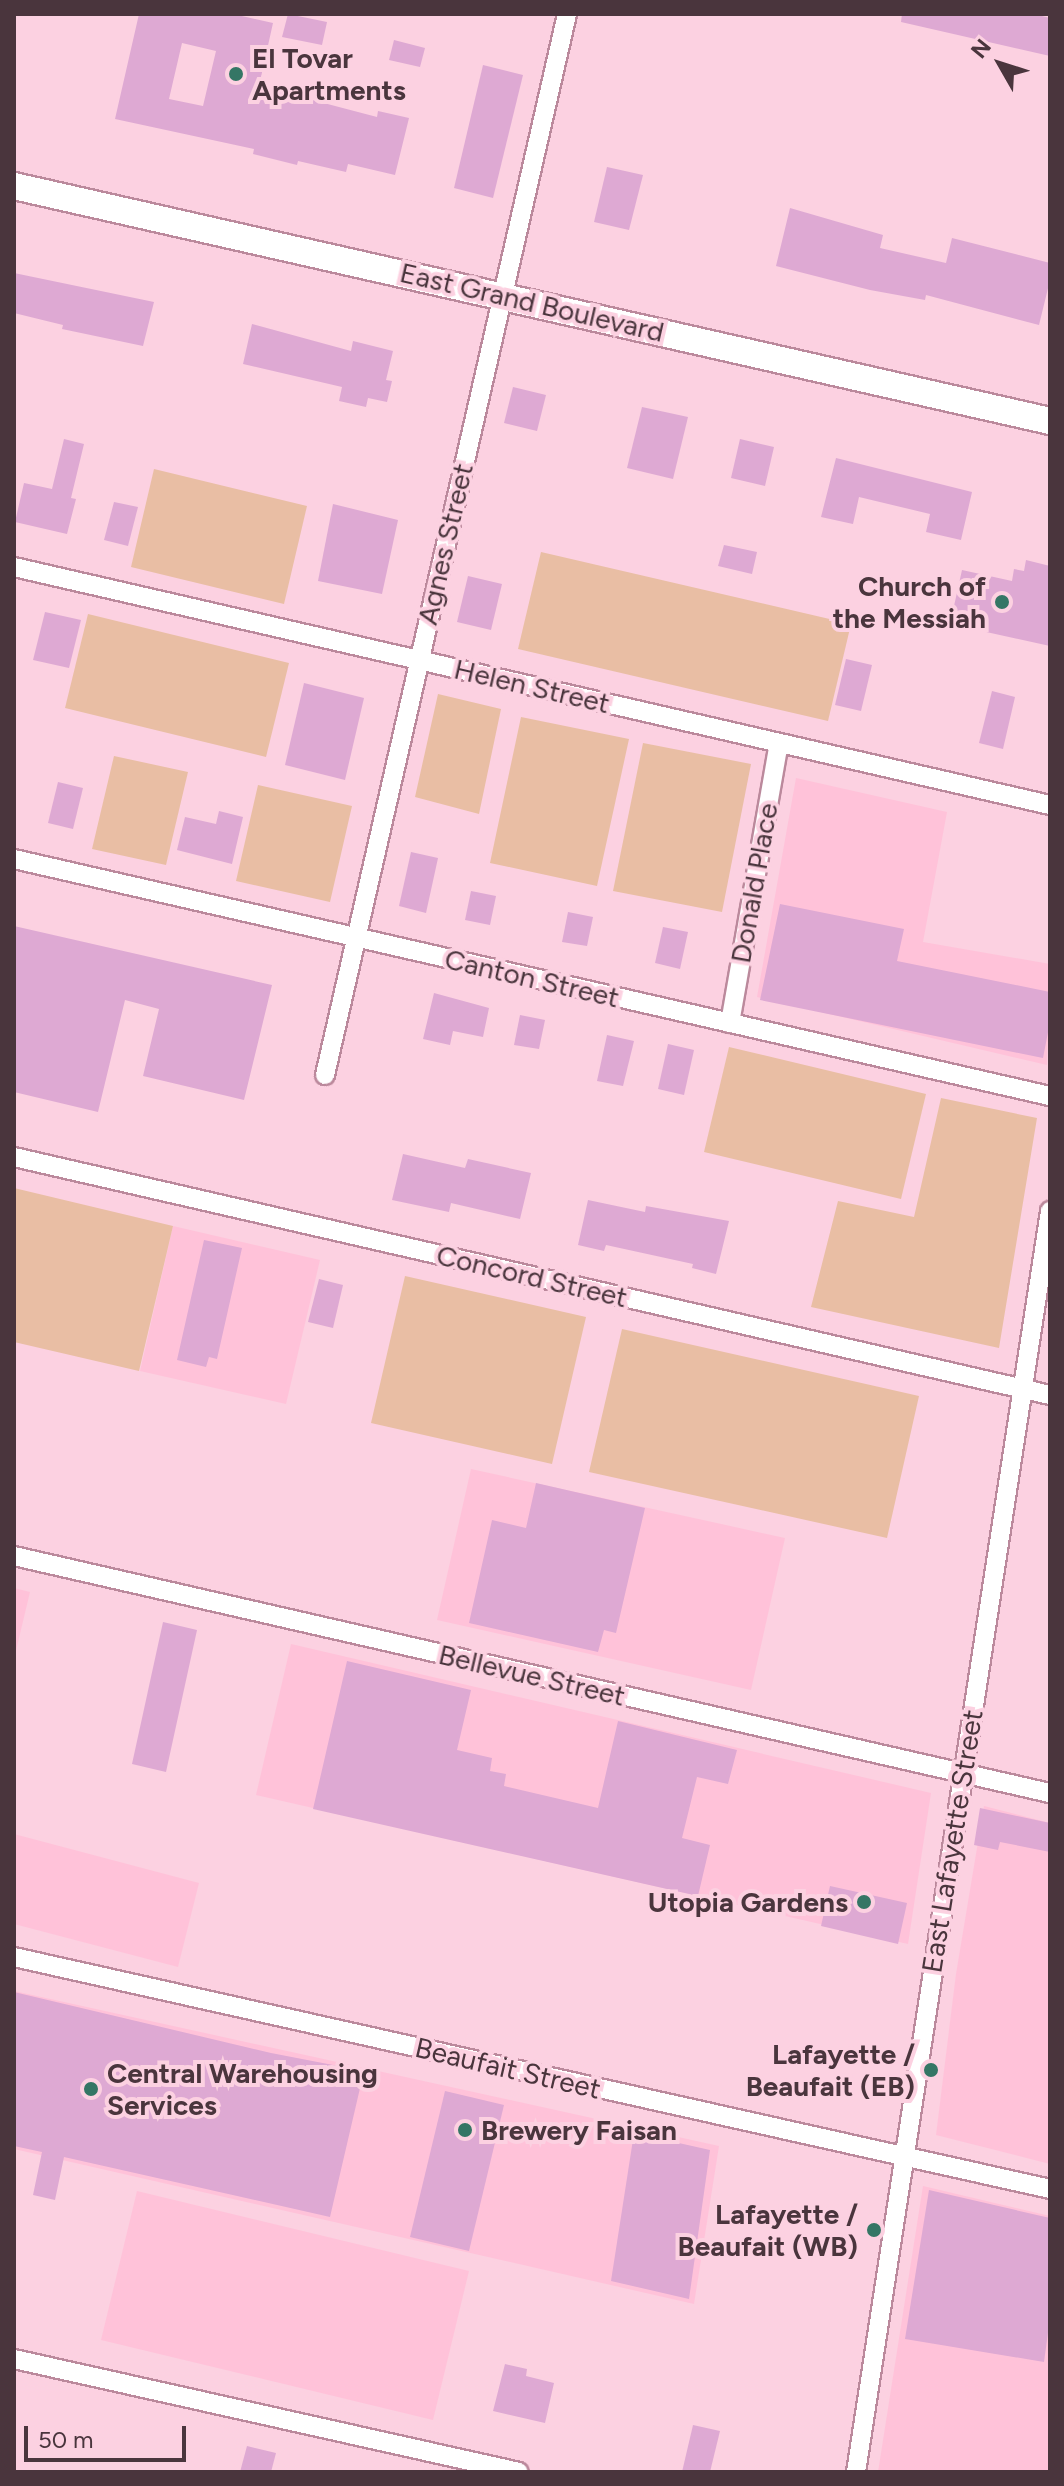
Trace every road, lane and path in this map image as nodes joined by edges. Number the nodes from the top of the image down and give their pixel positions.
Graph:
1 (567, 14) edge
2 (14, 186) edge
3 (503, 295) junction
4 (1050, 421) edge
5 (14, 567) edge
6 (419, 660) junction
7 (779, 743) junction
8 (1050, 805) edge
9 (14, 859) edge
10 (356, 937) junction
11 (730, 1023) junction
12 (325, 1075) dead end
13 (1050, 1096) edge
14 (14, 1157) edge
15 (1050, 1211) edge
16 (1020, 1388) junction
17 (1050, 1395) edge
18 (14, 1556) edge
19 (962, 1773) junction
20 (1050, 1793) edge
21 (14, 1957) edge
22 (905, 2156) junction
23 (1050, 2189) edge
24 (14, 2359) edge
25 (519, 2472) edge
26 (856, 2472) edge

1 - 3 street, Agnes Street
2 - 3 main road, East Grand Boulevard
3 - 4 main road, East Grand Boulevard
3 - 6 street, Agnes Street
5 - 6 street, Helen Street
6 - 7 street, Helen Street
6 - 10 street, Agnes Street
7 - 8 street, Helen Street
7 - 11 street, Donald Place
9 - 10 street, Canton Street
10 - 11 street, Canton Street
10 - 12 street, Agnes Street
11 - 13 street, Canton Street
14 - 16 street, Concord Street
15 - 16 street, East Lafayette Street
16 - 17 street, Concord Street
16 - 19 street, East Lafayette Street
18 - 19 street, Bellevue Street
19 - 20 street, Bellevue Street
19 - 22 street, East Lafayette Street
21 - 22 street, Beaufait Street
22 - 23 street, Beaufait Street
22 - 26 street, East Lafayette Street
24 - 25 street

